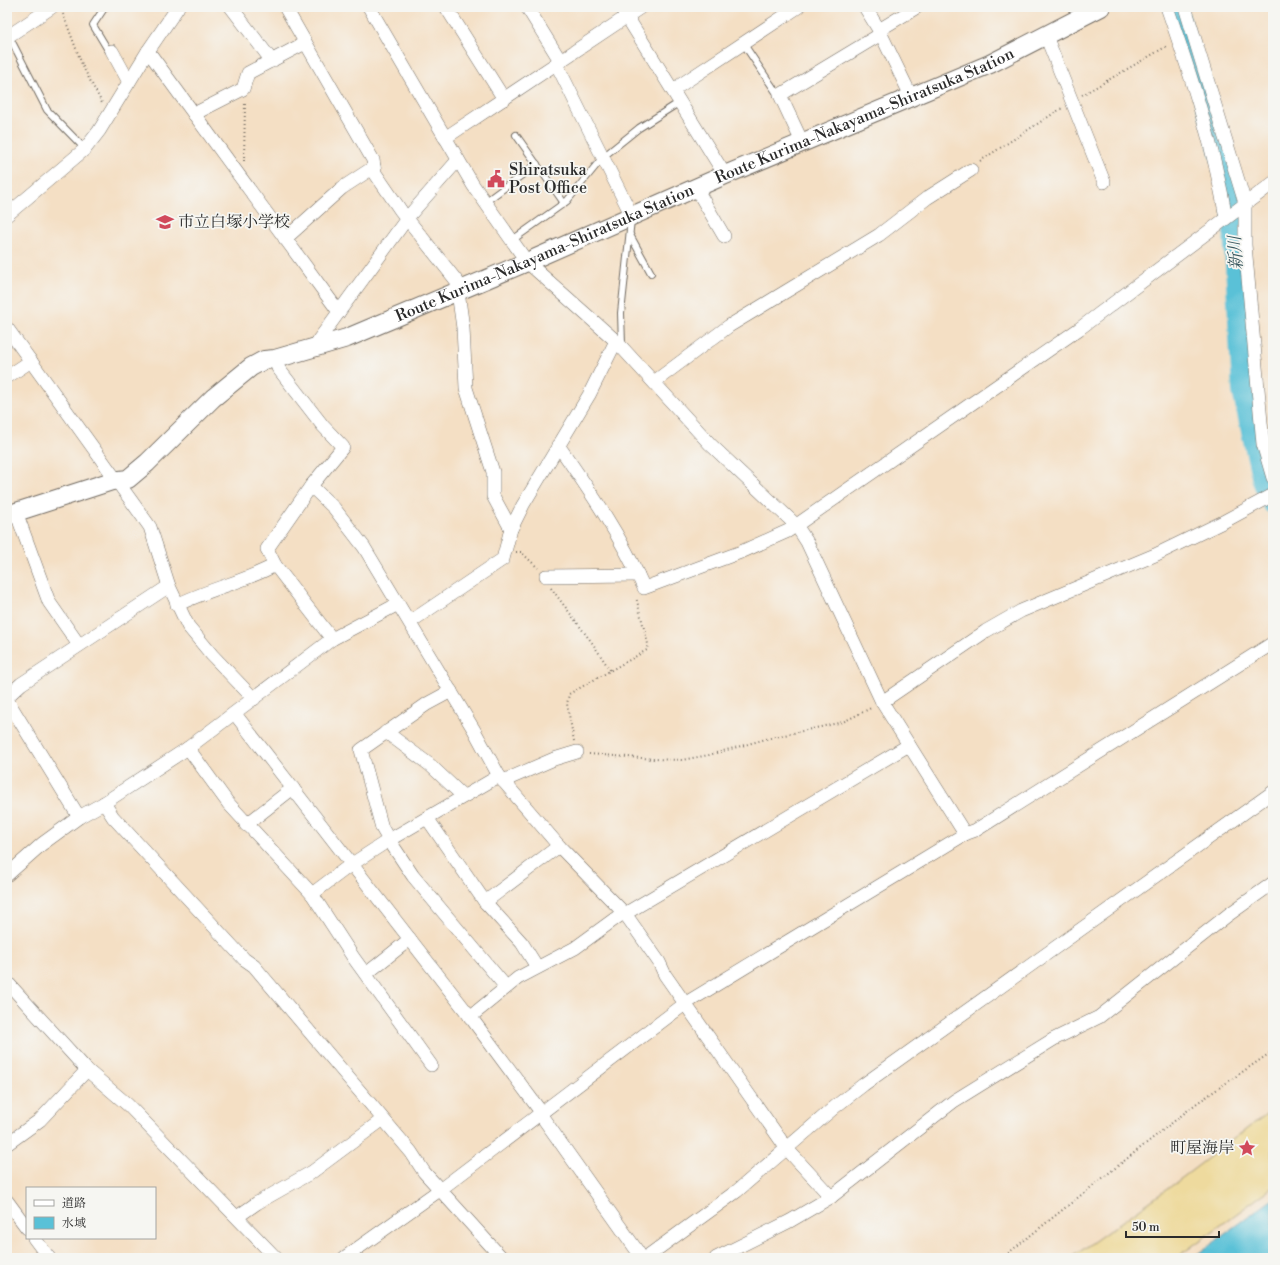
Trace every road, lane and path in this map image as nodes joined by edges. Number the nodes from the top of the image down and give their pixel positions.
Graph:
1 (52, 7) edge
2 (61, 7) edge
3 (104, 7) edge
4 (178, 7) edge
5 (231, 7) edge
6 (285, 7) edge
7 (369, 7) edge
8 (446, 7) edge
9 (527, 7) edge
10 (641, 7) edge
11 (798, 7) edge
12 (865, 7) edge
13 (917, 7) edge
14 (1101, 7) edge
15 (1167, 7) edge
16 (1185, 7) edge
17 (624, 12) edge
18 (1080, 12) edge
19 (880, 32) junction
20 (8, 36) edge
21 (1046, 36) junction
22 (305, 43) junction
23 (743, 44) junction
24 (112, 51) joint
25 (148, 51) junction
26 (272, 61) junction
27 (559, 63) junction
28 (128, 82) junction
29 (243, 89) junction
30 (672, 90) junction
31 (780, 95) junction
32 (911, 96) junction
33 (504, 99) junction
34 (680, 102) junction
35 (111, 112) junction
36 (194, 114) junction
37 (516, 135) dead end
38 (445, 138) junction
39 (802, 142) junction
40 (85, 149) junction
41 (603, 157) junction
42 (458, 160) junction
43 (536, 164) junction
44 (374, 167) junction
45 (971, 170) dead end
46 (725, 175) junction
47 (244, 182) junction
48 (1104, 182) dead end
49 (1273, 183) edge
50 (696, 188) junction
51 (485, 202) junction
52 (564, 203) junction
53 (1245, 203) junction
54 (7, 215) edge
55 (632, 216) junction
56 (408, 217) junction
57 (1226, 218) junction
58 (630, 235) junction
59 (724, 236) dead end
60 (286, 239) junction
61 (511, 241) junction
62 (527, 262) junction
63 (652, 274) dead end
64 (460, 290) junction
65 (340, 312) junction
66 (7, 328) edge
67 (619, 345) junction
68 (315, 347) junction
69 (275, 360) junction
70 (31, 361) junction
71 (7, 377) edge
72 (654, 382) junction
73 (558, 445) junction
74 (1273, 478) edge
75 (117, 480) junction
76 (311, 486) junction
77 (1268, 497) edge
78 (11, 513) edge
79 (796, 525) junction
80 (511, 529) junction
81 (505, 552) junction
82 (275, 565) junction
83 (638, 575) junction
84 (546, 576) junction
85 (169, 586) junction
86 (644, 588) junction
87 (398, 604) junction
88 (177, 605) junction
89 (410, 622) junction
90 (332, 639) junction
91 (1273, 643) edge
92 (79, 645) junction
93 (610, 670) junction
94 (451, 691) junction
95 (7, 695) edge
96 (254, 699) junction
97 (882, 702) junction
98 (235, 714) junction
99 (386, 732) junction
100 (909, 745) junction
101 (188, 748) junction
102 (576, 752) junction
103 (501, 779) junction
104 (293, 788) junction
105 (1273, 792) edge
106 (463, 796) junction
107 (104, 803) junction
108 (79, 817) junction
109 (427, 818) junction
110 (246, 824) junction
111 (965, 834) junction
112 (389, 840) junction
113 (559, 846) junction
114 (352, 865) junction
115 (7, 875) edge
116 (1273, 883) edge
117 (312, 894) junction
118 (485, 902) junction
119 (624, 914) junction
120 (410, 939) junction
121 (537, 967) junction
122 (366, 974) junction
123 (7, 982) edge
124 (506, 987) junction
125 (686, 1003) junction
126 (470, 1017) junction
127 (1273, 1051) edge
128 (431, 1065) dead end
129 (87, 1070) junction
130 (541, 1112) junction
131 (382, 1120) junction
132 (7, 1144) edge
133 (788, 1149) junction
134 (441, 1189) junction
135 (831, 1197) junction
136 (7, 1201) edge
137 (237, 1217) junction
138 (26, 1227) edge
139 (35, 1239) edge
140 (49, 1258) edge
141 (276, 1258) edge
142 (344, 1258) edge
143 (502, 1258) edge
144 (640, 1258) edge
145 (645, 1258) edge
146 (716, 1258) edge
147 (1002, 1258) edge

1 - 20 street
2 - 35 path
3 - 24 lane
4 - 25 street
5 - 26 street
6 - 22 street
7 - 38 street
8 - 33 street
9 - 27 street
10 - 17 street
11 - 23 street
12 - 19 street
13 - 19 street
14 - 18 main road, Route Kurima-Nakayama-Shiratsuka Station
15 - 57 street
16 - 53 street
17 - 27 street
17 - 30 street
18 - 21 main road, Route Kurima-Nakayama-Shiratsuka Station
19 - 31 street
19 - 32 street
20 - 40 lane
21 - 32 main road, Route Kurima-Nakayama-Shiratsuka Station
21 - 48 street
22 - 26 street
22 - 44 street
23 - 30 street
23 - 31 lane
24 - 28 street
25 - 28 street
25 - 36 street
26 - 29 street
27 - 33 street
27 - 41 street
28 - 35 street
29 - 36 street
29 - 47 path
30 - 34 street
31 - 39 street
32 - 39 main road, Route Kurima-Nakayama-Shiratsuka Station
33 - 38 street
34 - 41 lane
34 - 46 street
35 - 40 street
36 - 47 street
37 - 43 lane
38 - 42 street
39 - 46 main road, Route Kurima-Nakayama-Shiratsuka Station
40 - 54 street
41 - 52 lane
41 - 55 street
42 - 51 street
42 - 56 street
43 - 51 lane
43 - 52 lane
44 - 56 street
44 - 60 street
45 - 72 street
46 - 50 main road, Route Kurima-Nakayama-Shiratsuka Station
47 - 60 street
49 - 53 street
50 - 55 main road, Route Kurima-Nakayama-Shiratsuka Station
50 - 59 street
51 - 61 street
52 - 61 lane
53 - 57 street
53 - 74 street
55 - 58 lane
55 - 62 main road, Route Kurima-Nakayama-Shiratsuka Station
56 - 64 street
56 - 65 street
57 - 79 street
58 - 63 lane
58 - 67 lane
60 - 65 street
61 - 62 street
62 - 64 main road, Route Kurima-Nakayama-Shiratsuka Station
62 - 67 street
64 - 68 main road, Route Kurima-Nakayama-Shiratsuka Station
64 - 80 street
65 - 68 street
66 - 70 street
67 - 72 street
67 - 73 street
68 - 69 main road, Route Kurima-Nakayama-Shiratsuka Station
69 - 75 main road, Route Kurima-Nakayama-Shiratsuka Station
69 - 76 street
70 - 71 street
70 - 75 street
72 - 79 street
73 - 80 street
73 - 83 street
75 - 78 main road, Route Kurima-Nakayama-Shiratsuka Station
75 - 85 street
76 - 82 street
76 - 87 street
77 - 97 street
78 - 92 street
79 - 86 street
79 - 97 street
80 - 81 street
81 - 84 path
81 - 89 street
82 - 88 street
82 - 90 street
83 - 84 street
83 - 86 street
84 - 93 path
85 - 88 street
85 - 92 street
86 - 93 path
87 - 89 street
87 - 90 street
88 - 96 street
89 - 94 street
90 - 96 street
91 - 111 street
92 - 95 street
93 - 102 path
94 - 99 street
94 - 103 street
95 - 108 street
96 - 98 street
97 - 100 street
97 - 102 path
98 - 101 street
98 - 104 street
99 - 106 street
99 - 112 street
100 - 111 street
100 - 119 street
101 - 107 street
101 - 110 street
102 - 103 street
103 - 106 street
103 - 113 street
104 - 110 street
104 - 114 street
105 - 133 street
106 - 109 street
107 - 108 street
107 - 131 street
108 - 115 street
109 - 112 street
109 - 118 street
110 - 117 street
111 - 125 street
112 - 114 street
112 - 124 street
113 - 118 street
113 - 119 street
114 - 117 street
114 - 120 street
116 - 135 street
117 - 122 street
118 - 121 street
119 - 121 street
119 - 125 street
120 - 122 street
120 - 126 street
121 - 124 street
122 - 128 street
123 - 129 street
124 - 126 street
125 - 130 street
125 - 133 street
126 - 130 street
127 - 147 path
129 - 132 street
129 - 137 street
130 - 134 street
130 - 144 street
131 - 134 street
131 - 137 street
133 - 135 street
133 - 145 street
134 - 142 street
134 - 143 street
135 - 146 street
136 - 138 street
137 - 141 street
139 - 140 street

